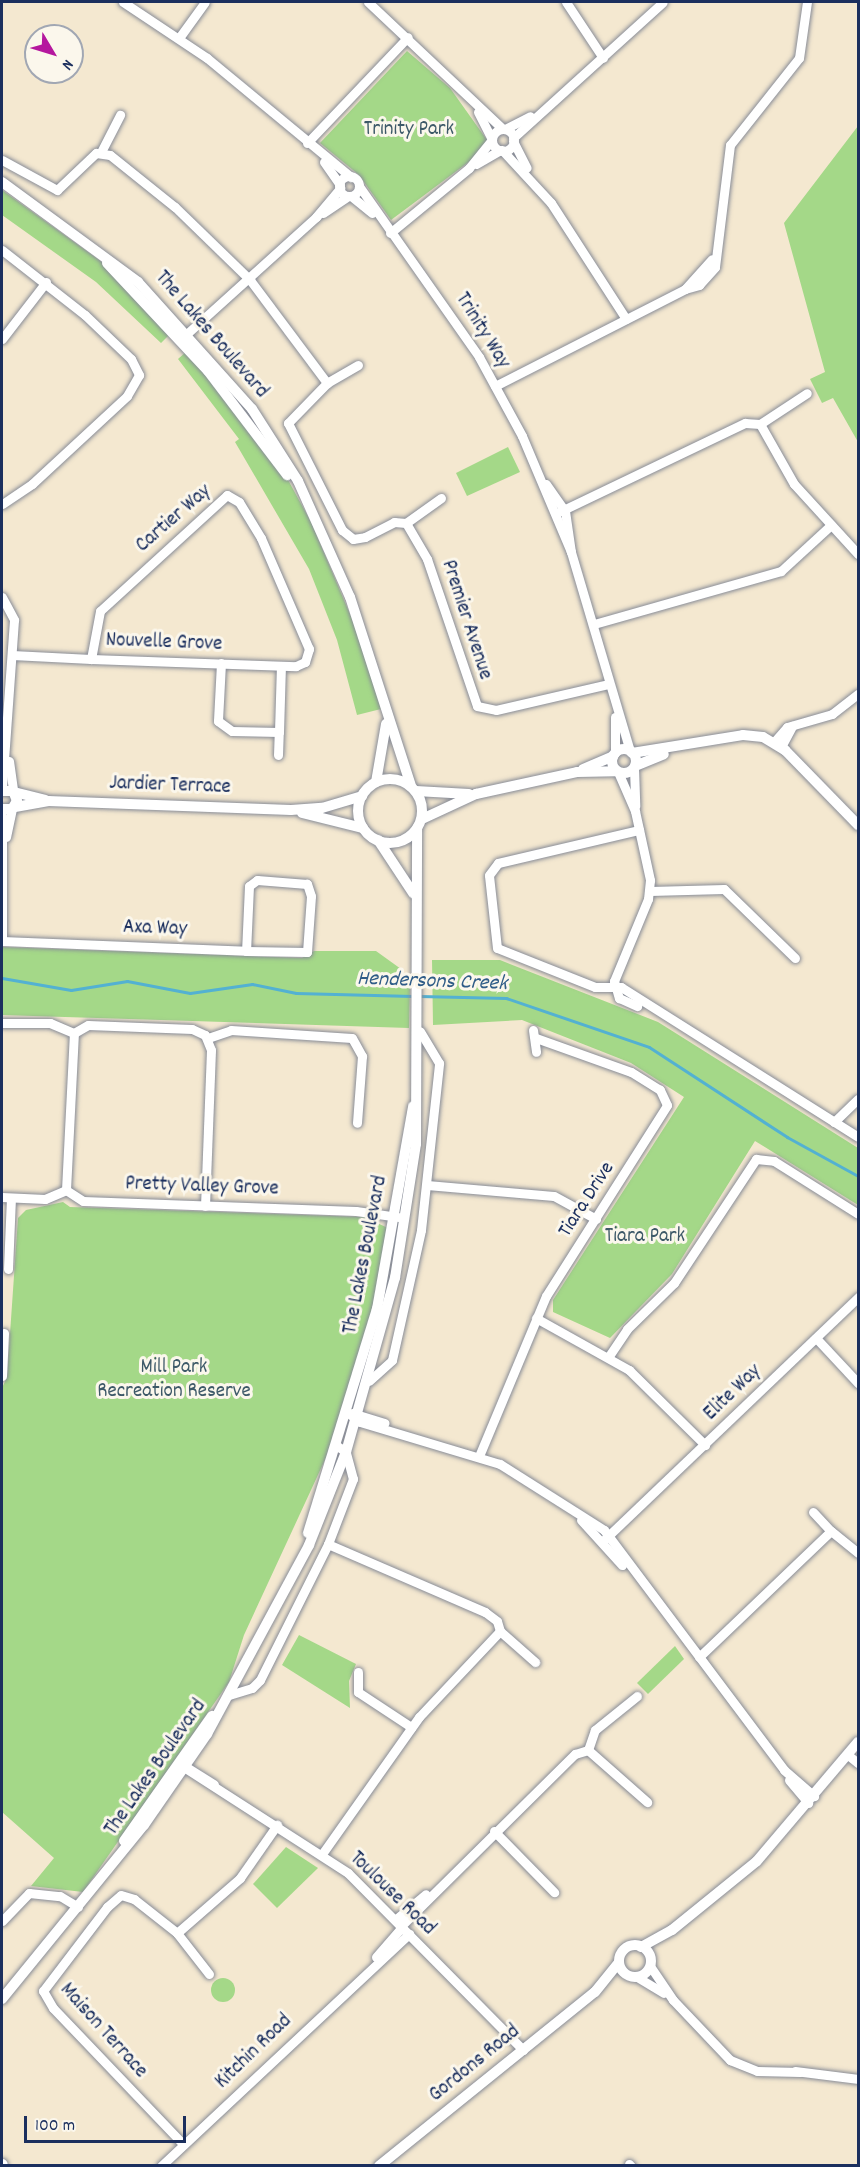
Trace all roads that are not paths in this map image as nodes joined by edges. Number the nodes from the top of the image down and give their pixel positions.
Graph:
1 (123, 2) edge
2 (205, 2) edge
3 (368, 2) edge
4 (566, 2) edge
5 (663, 2) edge
6 (807, 2) edge
7 (408, 37) junction
8 (179, 38) junction
9 (603, 58) junction
10 (475, 108) junction
11 (537, 112) junction
12 (120, 115) dead end
13 (504, 129) junction
14 (492, 140) junction
15 (513, 140) junction
16 (307, 143) junction
17 (501, 150) junction
18 (101, 152) junction
19 (322, 157) junction
20 (2, 160) edge
21 (469, 168) junction
22 (531, 176) junction
23 (351, 177) junction
24 (2, 182) edge
25 (340, 186) junction
26 (359, 186) junction
27 (349, 196) junction
28 (316, 217) junction
29 (377, 217) junction
30 (390, 233) junction
31 (2, 250) edge
32 (250, 280) junction
33 (46, 282) junction
34 (626, 319) junction
35 (2, 339) edge
36 (187, 339) junction
37 (358, 365) dead end
38 (327, 383) junction
39 (495, 386) junction
40 (807, 393) dead end
41 (760, 424) junction
42 (441, 498) dead end
43 (2, 504) edge
44 (562, 510) junction
45 (406, 522) junction
46 (831, 525) junction
47 (858, 554) edge
48 (2, 597) edge
49 (594, 624) junction
50 (12, 655) junction
51 (308, 655) joint
52 (91, 659) junction
53 (221, 663) junction
54 (281, 666) junction
55 (609, 684) junction
56 (858, 694) edge
57 (386, 711) junction
58 (615, 712) junction
59 (279, 732) junction
60 (777, 744) junction
61 (670, 751) junction
62 (631, 752) junction
63 (278, 754) dead end
64 (614, 755) junction
65 (634, 767) junction
66 (577, 772) junction
67 (617, 772) junction
68 (376, 782) junction
69 (413, 789) junction
70 (8, 790) edge
71 (476, 794) junction
72 (362, 796) junction
73 (48, 801) junction
74 (10, 808) edge
75 (291, 810) junction
76 (635, 811) junction
77 (2, 815) edge
78 (420, 823) junction
79 (858, 825) edge
80 (363, 828) junction
81 (639, 830) junction
82 (378, 840) junction
83 (5, 845) junction
84 (650, 891) junction
85 (416, 899) junction
86 (2, 941) edge
87 (246, 951) junction
88 (795, 958) dead end
89 (617, 988) junction
90 (2, 1023) edge
91 (420, 1031) junction
92 (74, 1033) junction
93 (208, 1038) junction
94 (536, 1052) dead end
95 (858, 1099) edge
96 (834, 1122) junction
97 (357, 1123) dead end
98 (858, 1137) edge
99 (427, 1185) junction
100 (66, 1190) junction
101 (6, 1197) edge
102 (205, 1206) junction
103 (858, 1214) edge
104 (401, 1217) junction
105 (596, 1219) junction
106 (8, 1269) dead end
107 (858, 1297) edge
108 (536, 1318) junction
109 (4, 1333) dead end
110 (816, 1338) junction
111 (609, 1356) junction
112 (2, 1376) edge
113 (369, 1381) junction
114 (858, 1383) edge
115 (355, 1416) junction
116 (705, 1445) junction
117 (342, 1449) junction
118 (478, 1456) junction
119 (813, 1512) dead end
120 (831, 1531) junction
121 (607, 1537) junction
122 (328, 1544) junction
123 (858, 1553) edge
124 (500, 1631) junction
125 (699, 1657) junction
126 (535, 1662) dead end
127 (358, 1672) dead end
128 (229, 1695) junction
129 (637, 1696) dead end
130 (411, 1727) junction
131 (855, 1749) edge
132 (588, 1750) junction
133 (858, 1763) edge
134 (182, 1765) junction
135 (811, 1799) junction
136 (647, 1802) dead end
137 (277, 1825) junction
138 (494, 1832) junction
139 (322, 1854) junction
140 (554, 1892) dead end
141 (78, 1907) junction
142 (2, 1921) edge
143 (402, 1927) junction
144 (672, 1930) junction
145 (177, 1933) junction
146 (641, 1947) junction
147 (619, 1962) junction
148 (650, 1962) junction
149 (209, 1974) dead end
150 (633, 1977) junction
151 (595, 1992) junction
152 (2, 1999) edge
153 (673, 2000) junction
154 (523, 2050) junction
155 (858, 2079) edge
156 (183, 2144) junction
157 (161, 2166) edge
158 (379, 2166) edge

1 - 8 street
2 - 8 street
3 - 7 street
4 - 9 street
5 - 9 street
6 - 34 street
7 - 10 street
7 - 16 street
8 - 16 street
9 - 11 street
10 - 13 street
10 - 14 street
11 - 13 street
11 - 15 street
12 - 18 street
13 - 14 street
13 - 15 street
14 - 17 street
14 - 21 street
15 - 17 street
15 - 22 street
16 - 19 street
17 - 21 street
17 - 22 street
18 - 20 street
18 - 32 street
19 - 23 street
19 - 25 street
21 - 30 street
22 - 34 street
23 - 25 street
23 - 26 street, Trinity Way
24 - 36 street, The Lakes Boulevard
25 - 27 street, Trinity Way
25 - 28 street
26 - 27 street
26 - 29 street, Trinity Way
27 - 28 street
27 - 29 street, Trinity Way
28 - 32 street
29 - 30 street, Trinity Way
30 - 39 street, Trinity Way
31 - 33 street
32 - 36 street
32 - 38 street
33 - 35 street
33 - 43 street
34 - 39 street
36 - 57 street, The Lakes Boulevard
37 - 38 street
38 - 45 street
39 - 44 street, Trinity Way
40 - 41 street
41 - 44 street
41 - 46 street
42 - 45 street
44 - 49 street, Trinity Way
45 - 55 street, Premier Avenue
46 - 47 street
46 - 49 street
48 - 50 street
49 - 55 street, Trinity Way
50 - 52 street, Nouvelle Grove
50 - 70 street
51 - 52 street, Cartier Way
51 - 54 street, Nouvelle Grove
52 - 53 street, Nouvelle Grove
53 - 54 street, Nouvelle Grove
53 - 59 street
54 - 59 street
55 - 58 street, Trinity Way
56 - 60 street
57 - 68 street, The Lakes Boulevard
57 - 69 street, The Lakes Boulevard
58 - 62 street, Trinity Way
58 - 64 street, Trinity Way
59 - 63 street
60 - 61 street
60 - 79 street
61 - 62 street
61 - 65 street
62 - 64 street
62 - 65 street
64 - 66 street
64 - 67 street
65 - 67 street
65 - 76 street
66 - 67 street
66 - 71 street
67 - 76 street
68 - 69 street
68 - 72 street
69 - 71 street
69 - 78 street
70 - 73 street, Jardier Terrace
70 - 74 street
71 - 78 street
72 - 75 street, Jardier Terrace
72 - 80 street
73 - 74 street, Jardier Terrace
73 - 75 street, Jardier Terrace
74 - 83 street
75 - 80 street, Jardier Terrace
76 - 81 street
77 - 83 street
78 - 82 street
78 - 85 street, The Lakes Boulevard
80 - 82 street
81 - 84 street
81 - 89 street
82 - 85 street, The Lakes Boulevard
83 - 86 street
84 - 88 street
84 - 89 street
85 - 91 street, The Lakes Boulevard
86 - 87 street, Axa Way
87 - 87 street, Axa Way
89 - 96 street
90 - 92 street
91 - 99 street, The Lakes Boulevard
91 - 104 street, The Lakes Boulevard
92 - 93 street
92 - 100 street
93 - 97 street
93 - 102 street
94 - 105 street, Tiara Drive
95 - 96 street
96 - 98 street
99 - 105 street
99 - 113 street, The Lakes Boulevard
100 - 101 street
100 - 102 street, Pretty Valley Grove
101 - 106 street
102 - 104 street, Pretty Valley Grove
103 - 111 street
104 - 113 street, The Lakes Boulevard
104 - 115 street, The Lakes Boulevard
105 - 108 street, Tiara Drive
107 - 110 street, Elite Way
108 - 111 street
108 - 118 street, Tiara Drive
109 - 112 street
110 - 114 street
110 - 116 street, Elite Way
111 - 116 street
113 - 115 street, The Lakes Boulevard
115 - 117 street, The Lakes Boulevard
115 - 118 street
116 - 121 street, Elite Way
117 - 122 street, The Lakes Boulevard
117 - 128 street, The Lakes Boulevard
118 - 121 street
119 - 120 street
120 - 123 street
120 - 125 street
121 - 125 street
122 - 124 street
122 - 128 street, The Lakes Boulevard
124 - 126 street
124 - 130 street
125 - 135 street
127 - 130 street
128 - 134 street, The Lakes Boulevard
129 - 132 street
130 - 139 street
131 - 133 street
131 - 135 street
132 - 136 street
132 - 138 street, Kitchin Road
134 - 137 street, Toulouse Road
134 - 141 street, The Lakes Boulevard
135 - 144 street
137 - 139 street, Toulouse Road
137 - 145 street
138 - 140 street
138 - 143 street, Kitchin Road
139 - 143 street, Toulouse Road
141 - 142 street
141 - 152 street, The Lakes Boulevard
143 - 154 street, Toulouse Road
143 - 156 street, Kitchin Road
144 - 146 street
144 - 148 street
145 - 149 street, Maison Terrace
145 - 156 street, Maison Terrace
146 - 147 street, Gordons Road
146 - 148 street
147 - 150 street
147 - 151 street, Gordons Road
148 - 150 street, Gordons Road
148 - 153 street
150 - 151 street, Gordons Road
150 - 153 street
151 - 154 street, Gordons Road
153 - 155 street
154 - 158 street, Gordons Road
156 - 157 street, Kitchin Road

